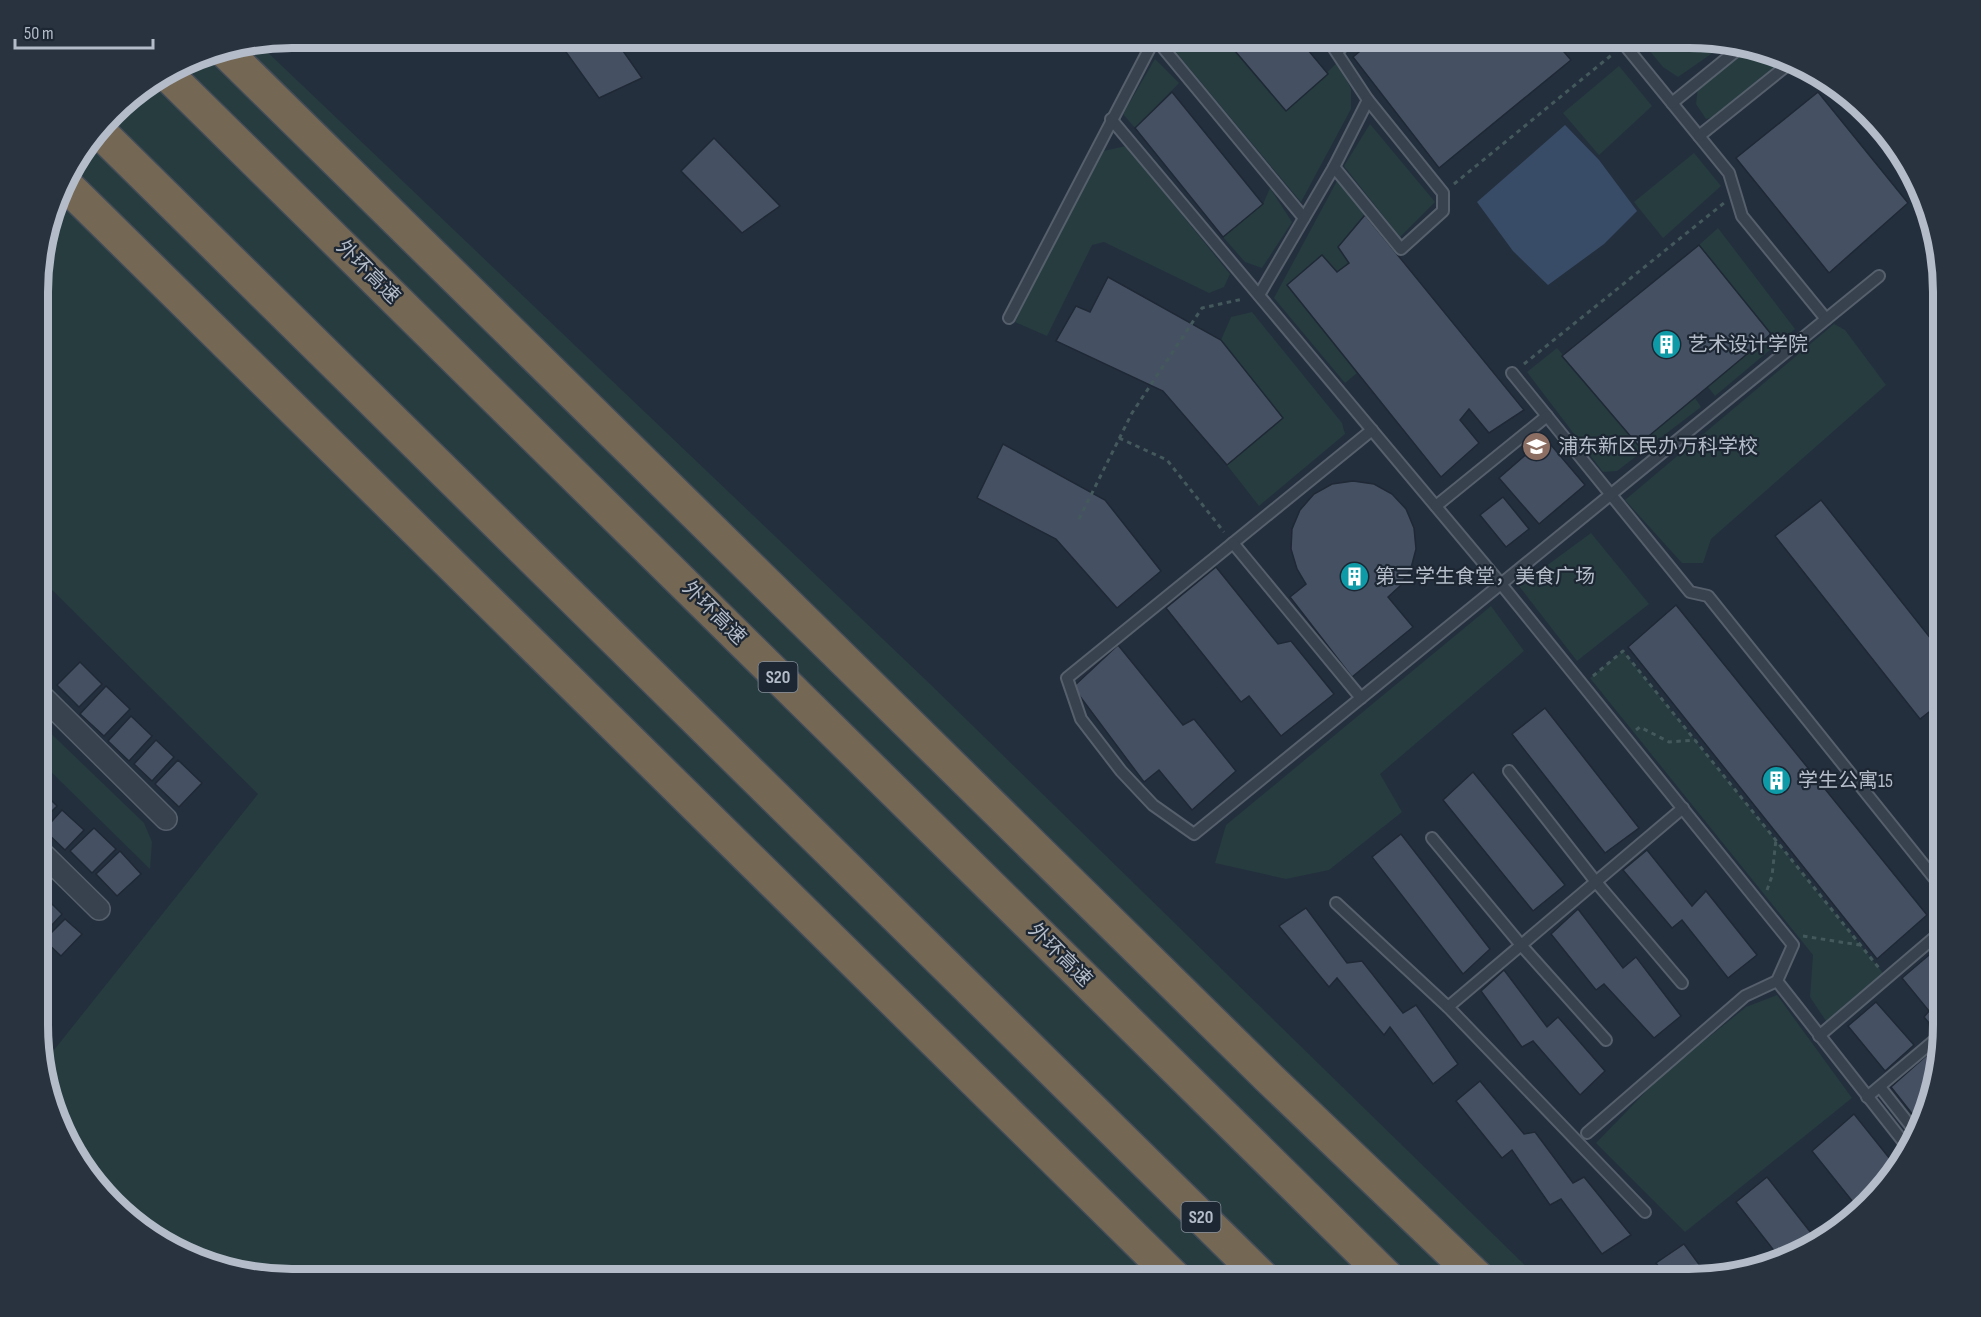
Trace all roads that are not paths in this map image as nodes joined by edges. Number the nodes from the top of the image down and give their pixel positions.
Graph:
1 (1150, 48) edge
2 (1163, 48) edge
3 (1335, 48) edge
4 (1341, 48) edge
5 (1628, 48) edge
6 (1337, 51) junction
7 (1734, 53) edge
8 (230, 56) edge
9 (1784, 68) edge
10 (173, 80) edge
11 (1368, 100) junction
12 (1672, 103) junction
13 (1112, 119) junction
14 (104, 136) edge
15 (1699, 136) junction
16 (1334, 167) junction
17 (71, 190) edge
18 (1304, 218) junction
19 (1879, 276) dead end
20 (1259, 295) junction
21 (1009, 318) dead end
22 (1826, 319) junction
23 (1512, 374) road end
24 (1547, 416) junction
25 (1372, 430) junction
26 (1611, 494) junction
27 (1436, 506) junction
28 (1233, 543) junction
29 (1501, 584) junction
30 (1361, 698) junction
31 (48, 702) edge
32 (1509, 771) dead end
33 (1683, 808) junction
34 (166, 819) dead end
35 (1432, 838) dead end
36 (48, 859) edge
37 (1933, 877) edge
38 (1596, 882) junction
39 (1336, 903) dead end
40 (99, 909) dead end
41 (1933, 939) edge
42 (1521, 945) junction
43 (1777, 981) junction
44 (1682, 983) dead end
45 (1448, 1007) junction
46 (1819, 1036) junction
47 (1606, 1040) dead end
48 (1932, 1043) edge
49 (1880, 1087) junction
50 (1867, 1097) junction
51 (1911, 1126) edge
52 (1587, 1133) dead end
53 (1903, 1142) edge
54 (1645, 1212) dead end
55 (1166, 1269) edge
56 (1254, 1269) edge
57 (1379, 1269) edge
58 (1469, 1269) edge

1 - 13 lane
2 - 18 lane
3 - 6 lane
4 - 6 lane
5 - 12 lane
6 - 11 lane
7 - 12 lane
8 - 58 highway
9 - 15 lane
10 - 57 highway, 外环高速 / S20
11 - 16 lane
11 - 16 lane
12 - 15 lane
13 - 20 lane
13 - 21 lane
14 - 56 highway, S20
15 - 22 lane
16 - 18 lane
17 - 55 highway
18 - 20 lane
19 - 22 lane
20 - 25 lane
22 - 26 lane
23 - 24 lane
24 - 26 lane
24 - 27 lane
25 - 27 lane
25 - 28 lane
26 - 29 lane
26 - 37 lane
27 - 29 lane
28 - 30 lane
28 - 30 lane
29 - 30 lane
29 - 33 lane
31 - 34 street
32 - 38 lane
33 - 38 lane
33 - 43 lane
35 - 42 lane
36 - 40 street
38 - 42 lane
38 - 44 lane
39 - 45 lane
41 - 46 lane
42 - 45 lane
42 - 47 lane
43 - 46 lane
43 - 52 lane
45 - 54 lane
46 - 50 lane
48 - 49 lane
49 - 50 lane
49 - 51 lane
50 - 53 lane

